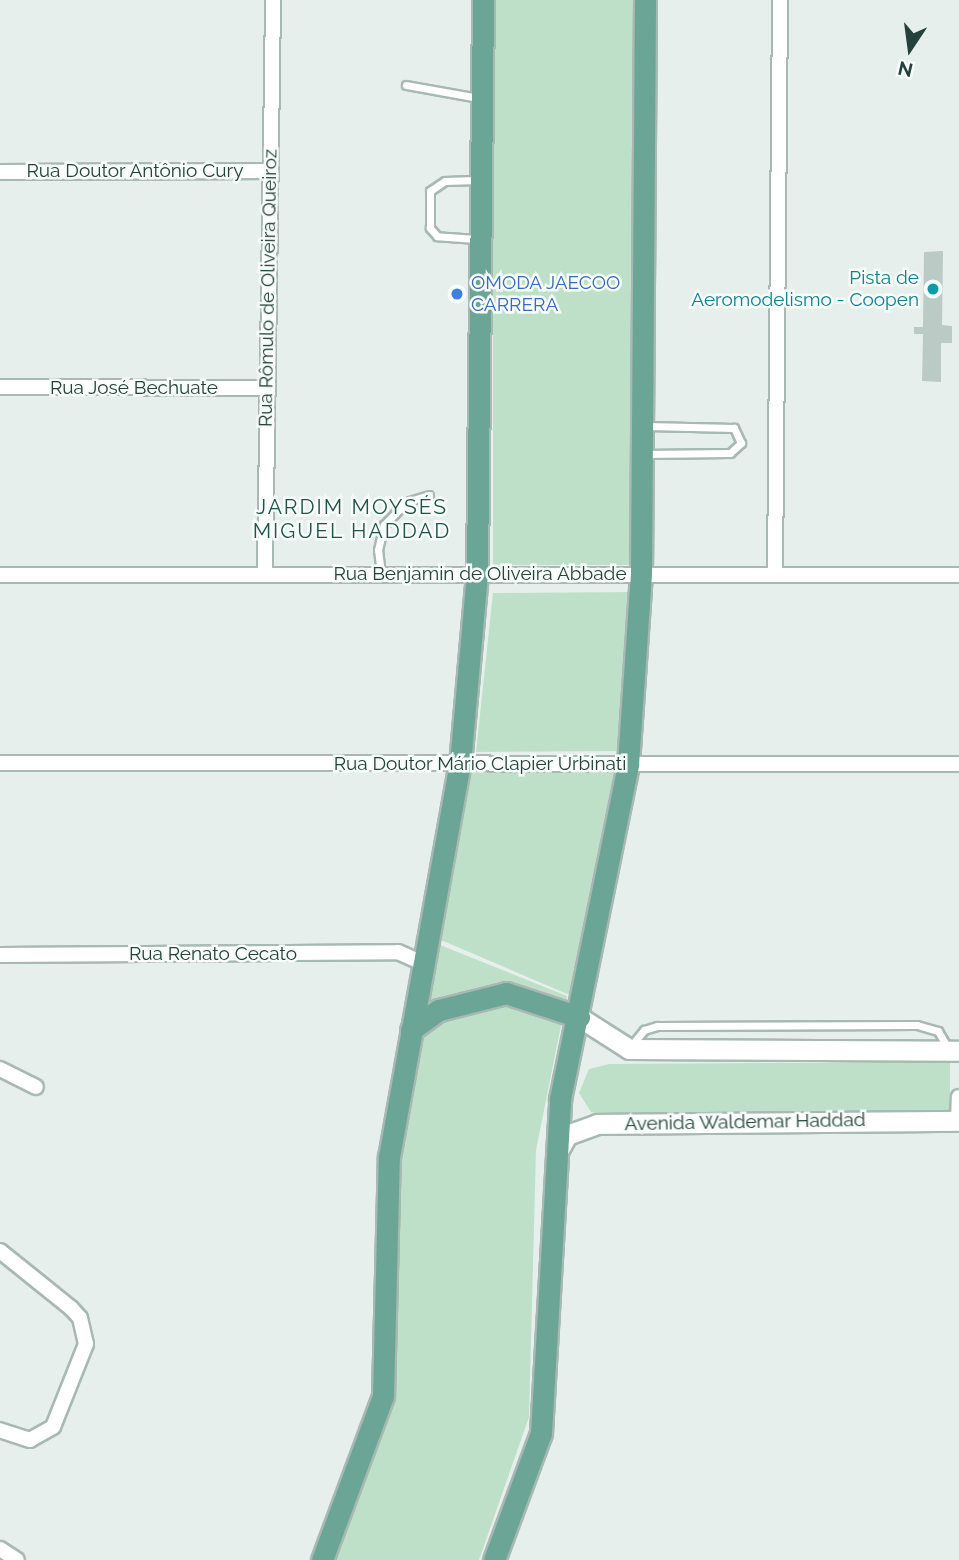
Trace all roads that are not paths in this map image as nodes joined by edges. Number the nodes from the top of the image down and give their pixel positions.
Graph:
1 (273, 0) edge
2 (482, 0) edge
3 (645, 0) edge
4 (780, 0) edge
5 (406, 85) dead end
6 (482, 98) junction
7 (269, 171) junction
8 (0, 172) edge
9 (482, 180) junction
10 (481, 240) junction
11 (0, 387) edge
12 (268, 388) junction
13 (643, 426) junction
14 (643, 454) junction
15 (429, 495) dead end
16 (477, 573) junction
17 (381, 574) junction
18 (641, 574) junction
19 (0, 575) edge
20 (265, 575) junction
21 (775, 575) junction
22 (959, 575) edge
23 (0, 763) edge
24 (460, 764) junction
25 (628, 764) junction
26 (959, 764) edge
27 (0, 955) edge
28 (423, 963) junction
29 (579, 1017) junction
30 (411, 1030) junction
31 (954, 1051) edge
32 (0, 1069) edge
33 (36, 1087) dead end
34 (959, 1097) edge
35 (959, 1121) edge
36 (555, 1166) junction
37 (0, 1251) edge
38 (0, 1430) edge
39 (0, 1549) edge
40 (17, 1560) edge
41 (322, 1560) edge
42 (494, 1560) edge

1 - 7 street, Rua Rômulo de Oliveira Queiroz
2 - 6 main road
3 - 13 main road
4 - 21 street
5 - 6 lane
6 - 9 main road
7 - 8 street, Rua Doutor Antônio Cury
7 - 12 street, Rua Rômulo de Oliveira Queiroz
9 - 10 main road
9 - 10 lane
10 - 16 main road
11 - 12 street, Rua José Bechuate
12 - 20 street, Rua Rômulo de Oliveira Queiroz
13 - 14 main road
13 - 14 lane
14 - 18 main road
15 - 17 lane
16 - 17 street, Rua Benjamin de Oliveira Abbade
16 - 18 street, Rua Benjamin de Oliveira Abbade
16 - 24 main road
17 - 20 street, Rua Benjamin de Oliveira Abbade
18 - 21 street, Rua Benjamin de Oliveira Abbade
18 - 25 main road
19 - 20 street, Rua Benjamin de Oliveira Abbade
21 - 22 street, Rua Benjamin de Oliveira Abbade
23 - 24 street, Rua Doutor Mário Clapier Urbinati
24 - 25 street, Rua Doutor Mário Clapier Urbinati
24 - 28 main road
25 - 26 street, Rua Doutor Mário Clapier Urbinati
25 - 29 main road
27 - 28 street, Rua Renato Cecato
28 - 30 main road
29 - 30 main road
29 - 31 main road
29 - 36 main road
30 - 41 main road
32 - 33 street
34 - 35 street
35 - 36 main road, Avenida Waldemar Haddad
36 - 42 main road
37 - 38 street
39 - 40 street

